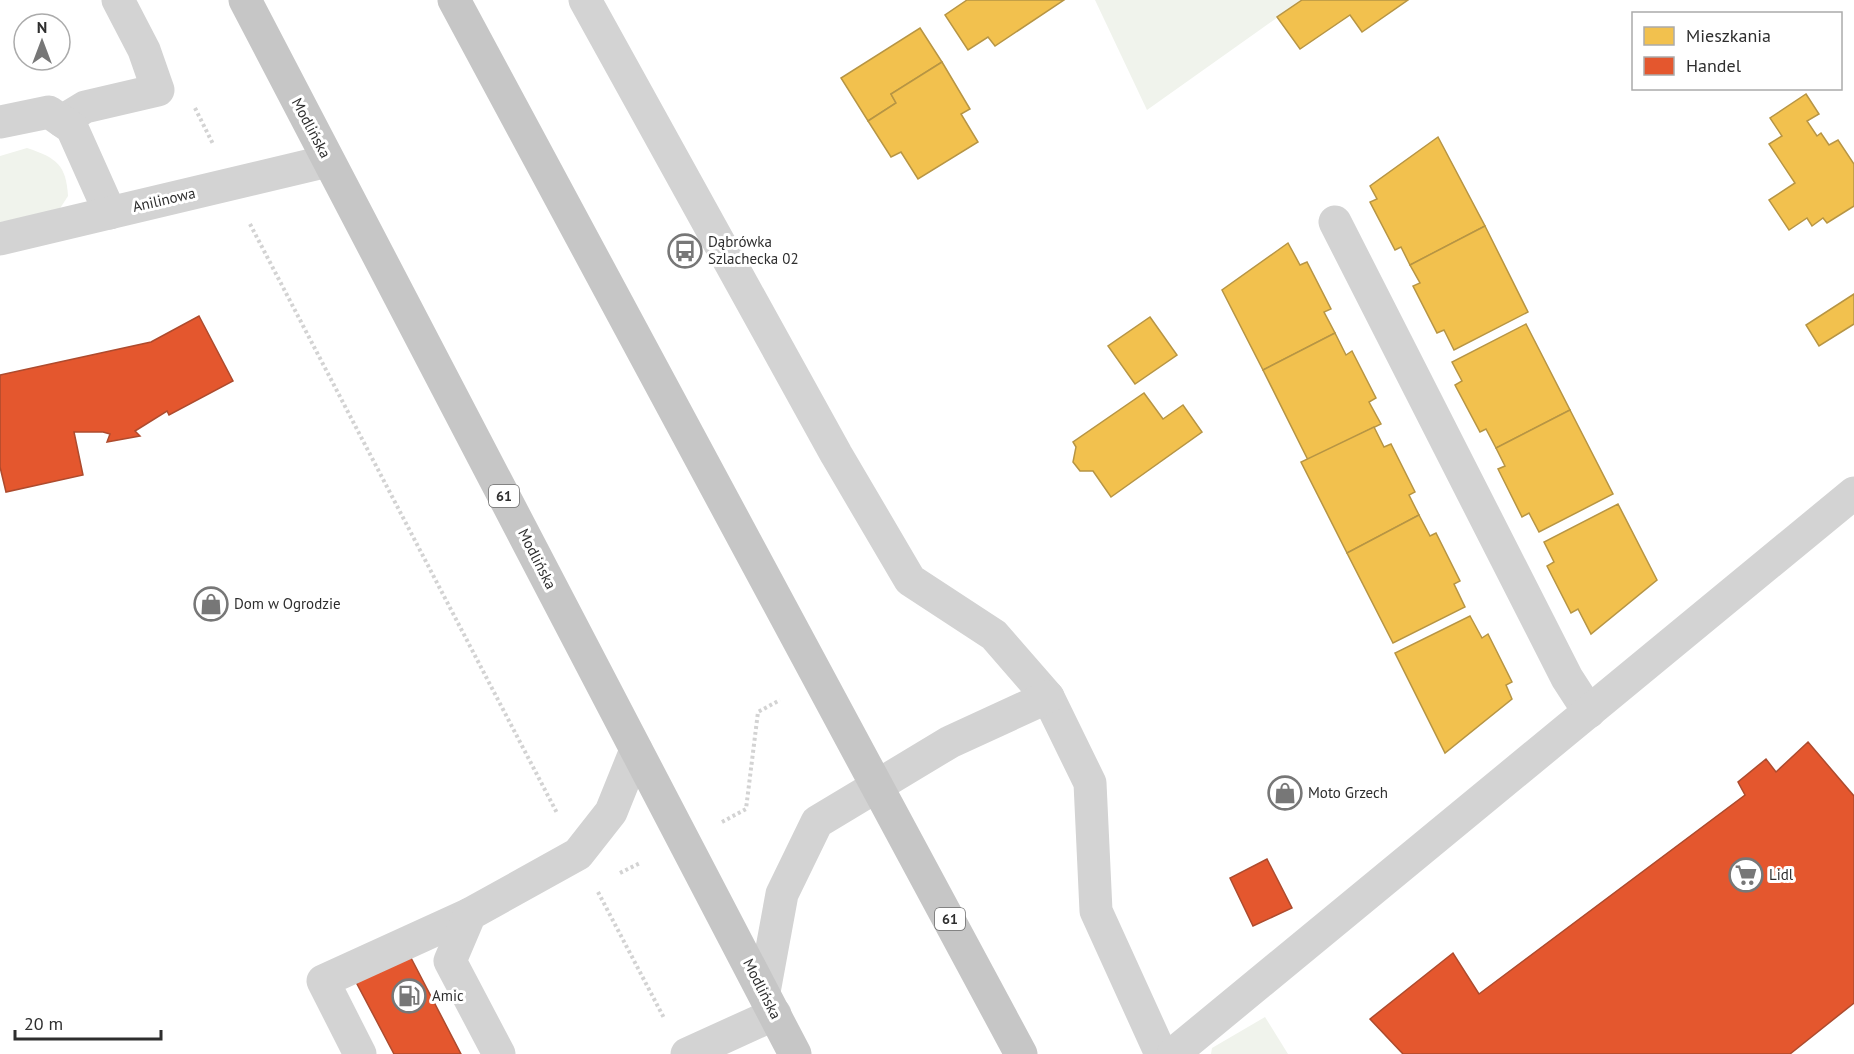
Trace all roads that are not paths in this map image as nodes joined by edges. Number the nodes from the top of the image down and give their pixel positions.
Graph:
1 (118, 0) edge
2 (245, 0) edge
3 (454, 0) edge
4 (585, 0) edge
5 (62, 121) junction
6 (0, 122) edge
7 (328, 161) junction
8 (110, 213) junction
9 (1335, 222) dead end
10 (0, 239) edge
11 (1854, 493) edge
12 (1048, 697) junction
13 (1590, 712) junction
14 (636, 750) junction
15 (878, 786) junction
16 (470, 914) junction
17 (769, 1003) junction
18 (360, 1054) edge
19 (499, 1054) edge
20 (687, 1054) edge
21 (795, 1054) edge
22 (1021, 1054) edge
23 (1161, 1054) edge
24 (1173, 1054) edge

1 - 5 street
2 - 7 main road, Modlińska / 61
3 - 15 main road, 61
4 - 12 street
5 - 6 street
5 - 8 street
7 - 8 street, Anilinowa
7 - 14 main road, Modlińska / 61
8 - 10 street, Anilinowa
9 - 13 street
11 - 13 street
12 - 15 street
12 - 23 street
13 - 24 street
14 - 16 street
14 - 17 main road, Modlińska / 61
15 - 17 street
15 - 22 main road, 61
16 - 18 street
16 - 19 street
17 - 20 street
17 - 21 main road, Modlińska / 61

